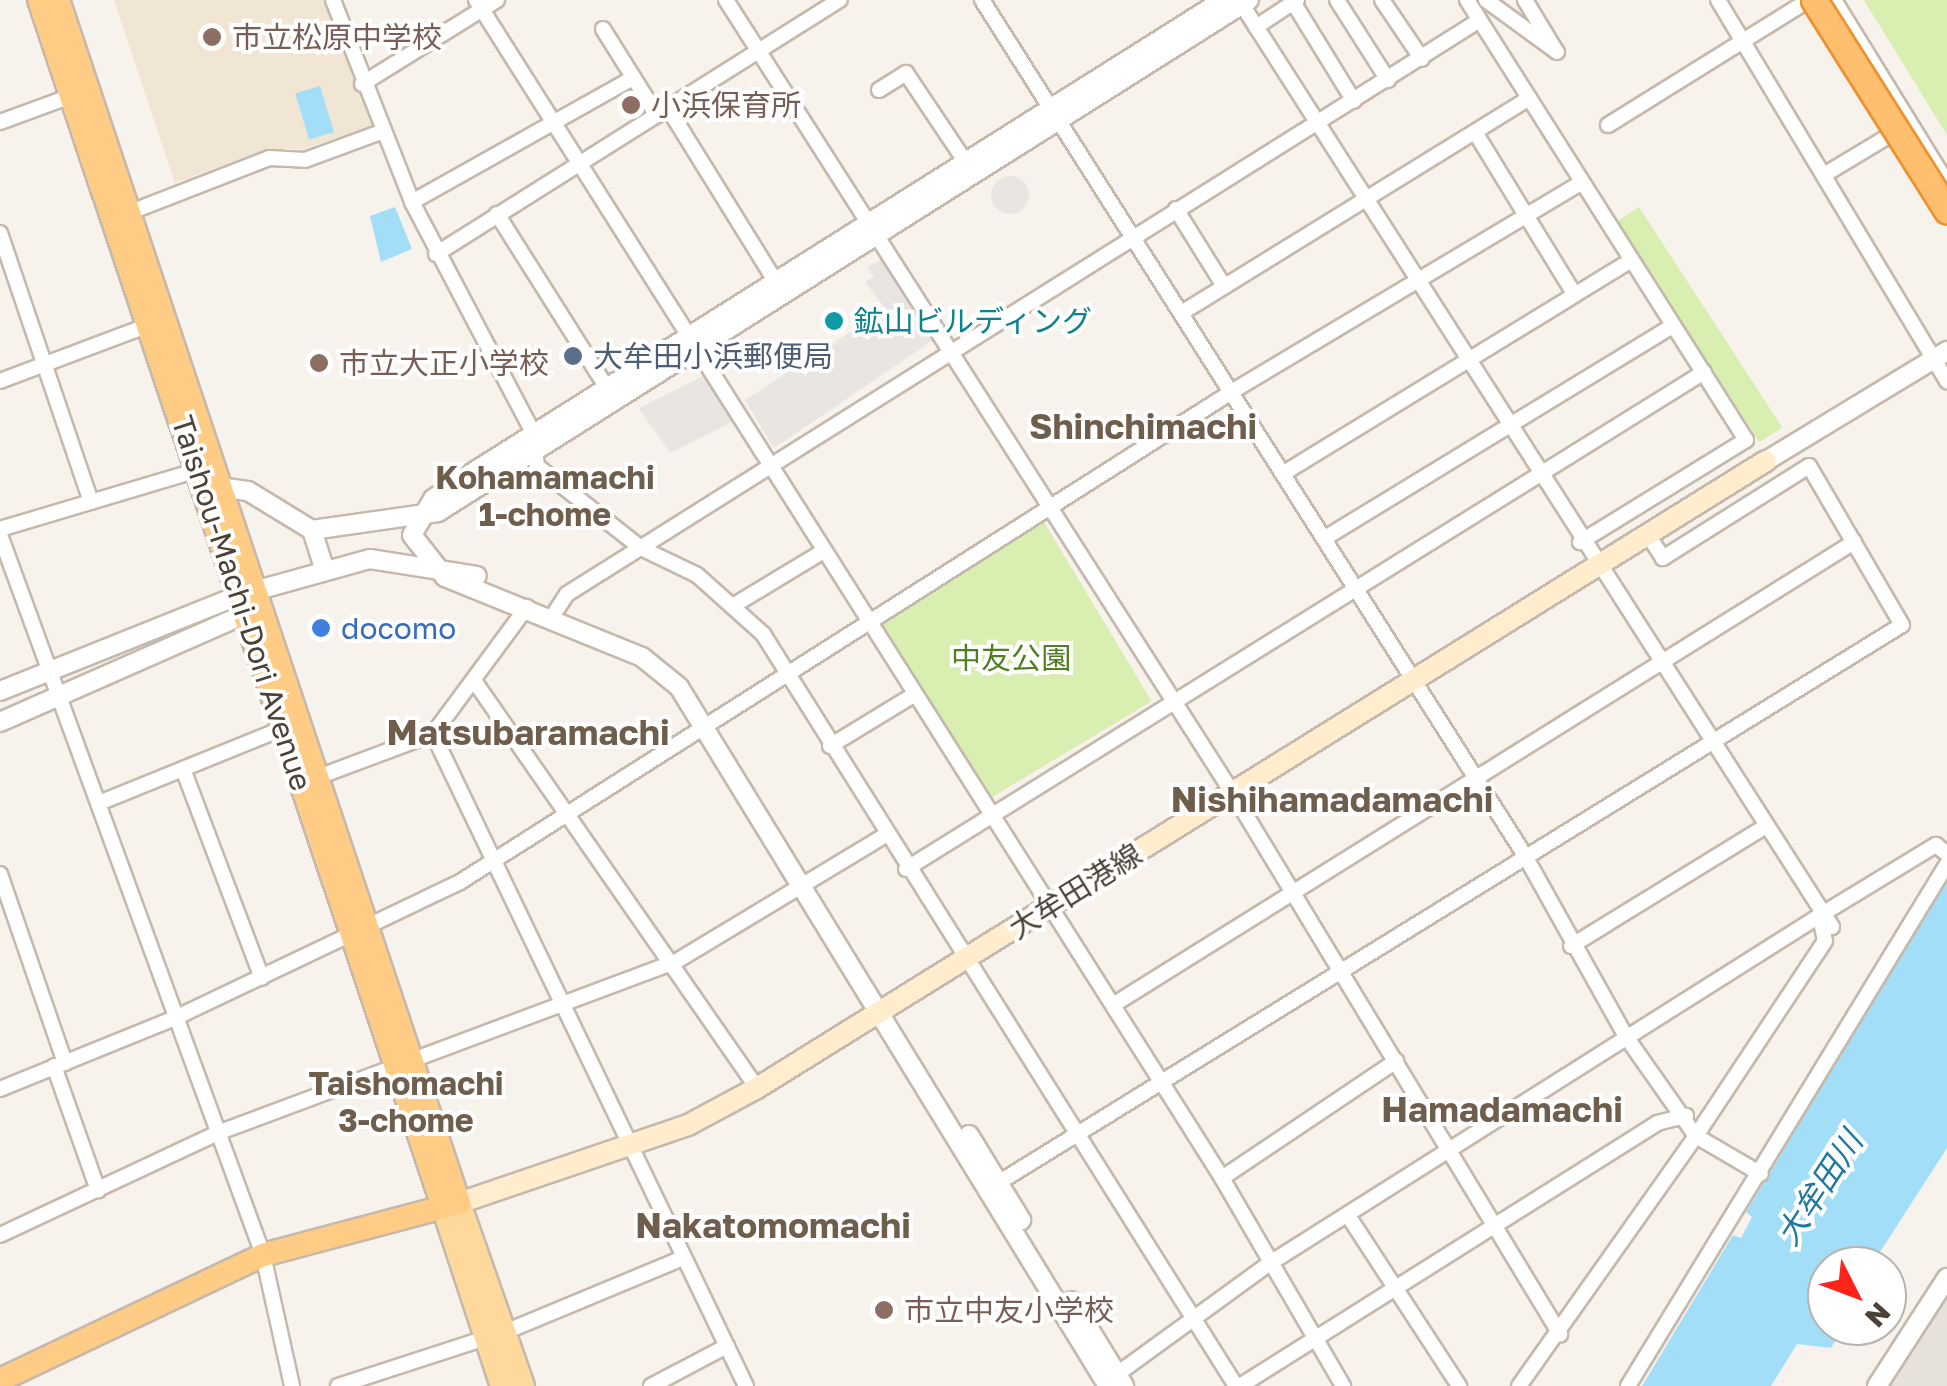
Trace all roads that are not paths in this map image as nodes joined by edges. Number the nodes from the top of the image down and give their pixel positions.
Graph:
1 (39, 0) edge
2 (58, 0) edge
3 (333, 0) edge
4 (497, 0) edge
5 (726, 0) edge
6 (840, 0) edge
7 (982, 0) edge
8 (1338, 0) edge
9 (1382, 0) edge
10 (1467, 0) edge
11 (1486, 0) edge
12 (1525, 0) edge
13 (1718, 0) edge
14 (1811, 0) edge
15 (1834, 0) edge
16 (1238, 1) edge
17 (1295, 1) edge
18 (479, 5) edge
19 (1480, 20) junction
20 (1256, 26) junction
21 (604, 29) dead end
22 (1744, 42) junction
23 (759, 52) junction
24 (1422, 59) junction
25 (633, 78) junction
26 (1388, 80) junction
27 (362, 84) junction
28 (879, 90) dead end
29 (71, 96) junction
30 (1528, 98) junction
31 (1354, 101) junction
32 (663, 112) junction
33 (1056, 112) junction
34 (548, 118) junction
35 (0, 122) edge
36 (1911, 122) junction
37 (1319, 124) junction
38 (1608, 126) dead end
39 (381, 132) junction
40 (1476, 132) junction
41 (965, 162) junction
42 (578, 167) junction
43 (1824, 176) junction
44 (1947, 182) edge
45 (1581, 183) junction
46 (1367, 199) junction
47 (412, 202) junction
48 (1176, 209) junction
49 (1947, 210) edge
50 (497, 214) junction
51 (122, 216) junction
52 (1527, 218) junction
53 (871, 230) junction
54 (0, 233) edge
55 (1134, 235) junction
56 (436, 254) junction
57 (1630, 261) junction
58 (776, 282) junction
59 (1418, 284) junction
60 (1224, 286) junction
61 (1575, 295) junction
62 (1183, 312) junction
63 (150, 325) junction
64 (1672, 326) junction
65 (689, 345) junction
66 (951, 353) junction
67 (1940, 355) edge
68 (1468, 362) junction
69 (44, 365) junction
70 (1704, 372) junction
71 (0, 381) edge
72 (1947, 381) edge
73 (607, 388) junction
74 (1233, 391) junction
75 (1509, 427) junction
76 (534, 434) junction
77 (530, 454) junction
78 (1766, 461) joint
79 (770, 469) junction
80 (1284, 472) junction
81 (1540, 475) junction
82 (207, 480) junction
83 (90, 502) junction
84 (1047, 510) junction
85 (419, 520) junction
86 (312, 530) junction
87 (0, 532) edge
88 (1647, 533) junction
89 (1325, 538) junction
90 (1580, 542) junction
91 (1854, 542) junction
92 (641, 548) junction
93 (822, 552) junction
94 (432, 563) junction
95 (1595, 565) junction
96 (325, 571) junction
97 (1354, 586) junction
98 (250, 596) junction
99 (736, 604) junction
100 (527, 607) junction
101 (554, 613) junction
102 (248, 620) junction
103 (866, 623) junction
104 (1658, 664) junction
105 (50, 670) junction
106 (785, 672) junction
107 (1414, 678) junction
108 (475, 682) junction
109 (0, 692) edge
110 (60, 696) junction
111 (912, 696) junction
112 (1169, 705) junction
113 (0, 722) edge
114 (706, 722) junction
115 (292, 725) junction
116 (433, 734) junction
117 (1707, 743) junction
118 (830, 746) junction
119 (183, 769) junction
120 (318, 777) junction
121 (1475, 778) junction
122 (1232, 792) junction
123 (99, 802) junction
124 (570, 810) junction
125 (989, 818) junction
126 (1766, 826) junction
127 (886, 835) junction
128 (1524, 854) junction
129 (1947, 854) edge
130 (496, 860) junction
131 (1947, 864) edge
132 (906, 869) junction
133 (0, 874) edge
134 (806, 883) junction
135 (1294, 892) junction
136 (1051, 907) junction
137 (1819, 916) junction
138 (361, 932) junction
139 (1571, 946) junction
140 (963, 960) junction
141 (677, 961) junction
142 (1340, 971) junction
143 (262, 978) junction
144 (561, 1004) junction
145 (1113, 1005) junction
146 (885, 1010) junction
147 (178, 1017) junction
148 (1627, 1038) junction
149 (1396, 1061) junction
150 (59, 1065) junction
151 (406, 1065) junction
152 (1161, 1083) junction
153 (757, 1088) junction
154 (0, 1089) edge
155 (1686, 1116) junction
156 (220, 1132) junction
157 (1078, 1134) junction
158 (1696, 1136) junction
159 (629, 1146) junction
160 (1448, 1151) junction
161 (1760, 1174) junction
162 (1222, 1178) junction
163 (998, 1182) junction
164 (98, 1190) junction
165 (451, 1205) junction
166 (1349, 1217) junction
167 (1500, 1230) junction
168 (0, 1235) edge
169 (263, 1255) junction
170 (683, 1258) junction
171 (1267, 1264) junction
172 (1947, 1278) edge
173 (1399, 1293) junction
174 (1196, 1324) junction
175 (1560, 1334) junction
176 (496, 1335) junction
177 (1316, 1342) junction
178 (727, 1346) junction
179 (0, 1380) edge
180 (1111, 1383) edge
181 (292, 1386) edge
182 (338, 1386) edge
183 (502, 1386) edge
184 (523, 1386) edge
185 (651, 1386) edge
186 (746, 1386) edge
187 (1238, 1386) edge
188 (1343, 1386) edge
189 (1459, 1386) edge
190 (1519, 1386) edge
191 (1628, 1386) edge
192 (1876, 1386) edge

1 - 29 highway, Taishou-Machi-Dori Avenue
2 - 51 highway, Taishou-Machi-Dori Avenue
3 - 27 street
4 - 18 street
5 - 23 street
6 - 23 street
7 - 33 street
8 - 26 street
9 - 24 street
10 - 19 street
11 - 12 street
13 - 22 street
14 - 22 street
14 - 49 highway, bridge
15 - 36 street
16 - 20 street
16 - 33 street
17 - 20 street
17 - 31 street
18 - 27 street
18 - 34 street
19 - 24 street
19 - 30 street
20 - 37 street
21 - 25 street
22 - 38 street
22 - 43 street
23 - 32 street
23 - 53 street
24 - 26 street
25 - 32 street
25 - 34 street
26 - 31 street
27 - 39 street
28 - 41 street
29 - 35 street
29 - 51 highway, Taishou-Machi-Dori Avenue
30 - 40 street
30 - 45 street
31 - 37 street
32 - 42 street
32 - 58 street
33 - 41 street
33 - 53 street
33 - 55 street
34 - 42 street
34 - 47 street
36 - 43 street
36 - 44 street
37 - 46 street
37 - 48 street
39 - 47 street
39 - 51 street
40 - 46 street
40 - 52 street
41 - 53 street
42 - 50 street
42 - 65 street
43 - 67 street
45 - 52 street
45 - 57 street
46 - 59 street
46 - 60 street
47 - 56 street
48 - 55 street
48 - 60 street
50 - 56 street
50 - 73 street
51 - 63 highway, Taishou-Machi-Dori Avenue
51 - 82 highway, Taishou-Machi-Dori Avenue
52 - 59 street
52 - 61 street
53 - 58 street
53 - 65 street
53 - 66 street
54 - 69 street
55 - 62 street
55 - 66 street
56 - 76 street
57 - 61 street
57 - 64 street
58 - 65 street
59 - 68 street
59 - 74 street
60 - 62 street
61 - 68 street
62 - 74 street
63 - 69 street
63 - 82 highway, Taishou-Machi-Dori Avenue
64 - 70 street
64 - 75 street
65 - 73 street
65 - 77 street
65 - 79 street
66 - 79 street
66 - 84 street
67 - 72 street
67 - 78 street
68 - 75 street
68 - 80 street
69 - 71 street
69 - 83 street
70 - 81 street
70 - 90 street
73 - 76 street
74 - 80 street
74 - 84 street
75 - 81 street
75 - 89 street
76 - 77 street
76 - 85 street
77 - 85 street
77 - 92 street
78 - 88 main road, 大牟田港線
79 - 92 street
79 - 93 street
80 - 89 street
81 - 90 street
81 - 97 street
82 - 83 street
82 - 86 street
82 - 98 highway, Taishou-Machi-Dori Avenue
83 - 87 street
84 - 103 street
84 - 112 street
85 - 86 street
85 - 94 street
86 - 96 street
87 - 105 street
88 - 91 street
88 - 95 main road, 大牟田港線
89 - 97 street
90 - 95 street
91 - 104 street
91 - 117 street
92 - 99 street
92 - 101 street
93 - 99 street
93 - 103 street
94 - 96 street
94 - 100 street
94 - 101 street
95 - 104 street
95 - 107 main road, 大牟田港線
96 - 98 street
97 - 107 street
97 - 112 street
98 - 102 highway, Taishou-Machi-Dori Avenue
98 - 105 street
98 - 115 highway, Taishou-Machi-Dori Avenue
99 - 106 street
100 - 101 street
100 - 108 street
101 - 114 street
102 - 110 street
102 - 115 highway, Taishou-Machi-Dori Avenue
103 - 106 street
103 - 111 street
104 - 117 street
104 - 121 street
105 - 109 street
105 - 110 street
106 - 114 street
106 - 118 street
107 - 121 street
107 - 122 main road, 大牟田港線
108 - 116 street
108 - 124 street
110 - 113 street
110 - 123 street
111 - 118 street
111 - 125 street
112 - 122 street
112 - 125 street
114 - 124 street
114 - 134 street
115 - 119 street
115 - 120 highway, Taishou-Machi-Dori Avenue
115 - 138 highway, Taishou-Machi-Dori Avenue
116 - 120 street
116 - 130 street
117 - 126 street
117 - 128 street
118 - 127 street
119 - 123 street
119 - 143 street
120 - 138 highway, Taishou-Machi-Dori Avenue
121 - 128 street
121 - 135 street
122 - 135 street
122 - 136 main road, 大牟田港線
123 - 147 street
124 - 130 street
124 - 141 street
125 - 132 street
125 - 136 street
126 - 137 street
126 - 139 street
127 - 132 street
127 - 134 street
128 - 139 street
128 - 142 street
129 - 137 street
130 - 138 street
130 - 144 street
131 - 161 street
132 - 140 street
133 - 150 street
134 - 141 street
134 - 146 street
135 - 142 street
135 - 145 street
136 - 140 main road, 大牟田港線
136 - 145 street
137 - 148 street
137 - 158 street
138 - 143 street
138 - 151 highway, Taishou-Machi-Dori Avenue
139 - 148 street
140 - 146 main road, 大牟田港線
140 - 157 street
141 - 144 street
141 - 153 street
142 - 149 street
142 - 152 street
143 - 147 street
144 - 151 street
144 - 159 street
145 - 152 street
146 - 153 main road, 大牟田港線
146 - 163 street
146 - 180 street
147 - 150 street
147 - 156 street
148 - 155 street
148 - 160 street
149 - 160 street
149 - 162 street
150 - 154 street
150 - 164 street
151 - 156 street
151 - 165 highway, Taishou-Machi-Dori Avenue
152 - 157 street
152 - 162 street
153 - 159 main road, 大牟田港線
155 - 158 street
155 - 167 street
156 - 164 street
156 - 169 street
157 - 163 street
157 - 174 street
158 - 161 street
158 - 175 street
159 - 165 main road, 大牟田港線
159 - 170 street
160 - 166 street
160 - 167 street
161 - 191 street
162 - 171 street
163 - 180 street
164 - 168 street
165 - 169 highway
165 - 176 main road
166 - 171 street
166 - 173 street
167 - 173 street
167 - 175 street
169 - 179 highway
169 - 181 street
170 - 176 street
170 - 178 street
171 - 174 street
171 - 177 street
172 - 192 street
173 - 177 street
173 - 189 street
174 - 180 street
174 - 187 street
175 - 190 street
176 - 182 street
176 - 183 main road
176 - 184 main road
177 - 187 street
177 - 188 street
178 - 185 street
178 - 186 street

